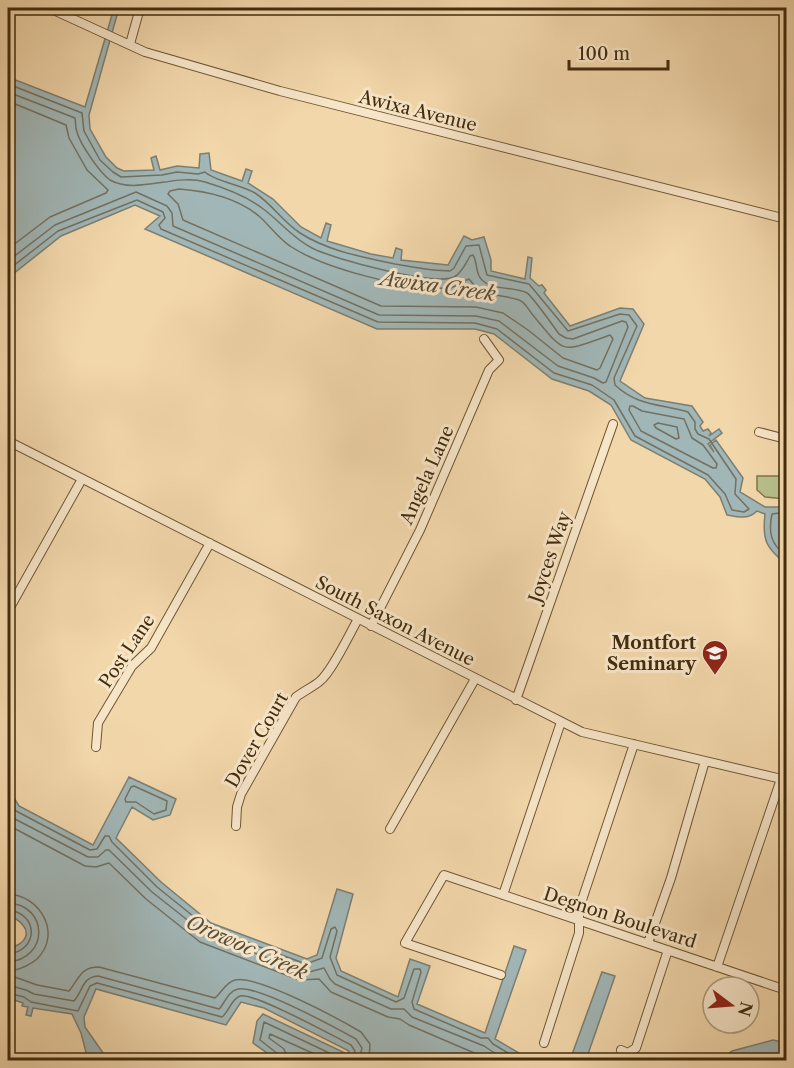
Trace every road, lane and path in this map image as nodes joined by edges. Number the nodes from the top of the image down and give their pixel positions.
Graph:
1 (49, 8) edge
2 (140, 8) edge
3 (126, 42) junction
4 (786, 219) edge
5 (484, 339) dead end
6 (613, 424) dead end
7 (759, 432) dead end
8 (786, 439) edge
9 (8, 441) edge
10 (82, 479) junction
11 (210, 543) junction
12 (8, 611) edge
13 (358, 619) junction
14 (371, 626) junction
15 (475, 679) junction
16 (516, 700) junction
17 (561, 722) junction
18 (634, 744) junction
19 (96, 747) dead end
20 (705, 761) junction
21 (784, 779) edge
22 (236, 826) dead end
23 (390, 829) dead end
24 (503, 895) junction
25 (579, 920) junction
26 (648, 943) junction
27 (668, 950) junction
28 (717, 967) junction
29 (501, 975) dead end
30 (786, 990) edge
31 (544, 1043) dead end
32 (621, 1050) dead end

1 - 3 street, Awixa Avenue
2 - 3 street
3 - 4 street, Awixa Avenue
5 - 14 street, Angela Lane
6 - 16 street, Joyces Way
7 - 8 street
9 - 10 street, South Saxon Avenue
10 - 11 street, South Saxon Avenue
10 - 12 street
11 - 13 street, South Saxon Avenue
11 - 19 street, Post Lane
13 - 14 street, South Saxon Avenue
13 - 22 street, Dover Court
14 - 15 street, South Saxon Avenue
15 - 16 street, South Saxon Avenue
15 - 23 street
16 - 17 street, South Saxon Avenue
17 - 18 street, South Saxon Avenue
17 - 24 street
18 - 20 street, South Saxon Avenue
18 - 25 street
20 - 21 street, South Saxon Avenue
20 - 26 street
21 - 28 street
24 - 25 street, Degnon Boulevard
24 - 29 street, Degnon Boulevard
25 - 26 street, Degnon Boulevard
25 - 31 street
26 - 27 street, Degnon Boulevard
27 - 28 street, Degnon Boulevard
27 - 32 street
28 - 30 street, Degnon Boulevard

